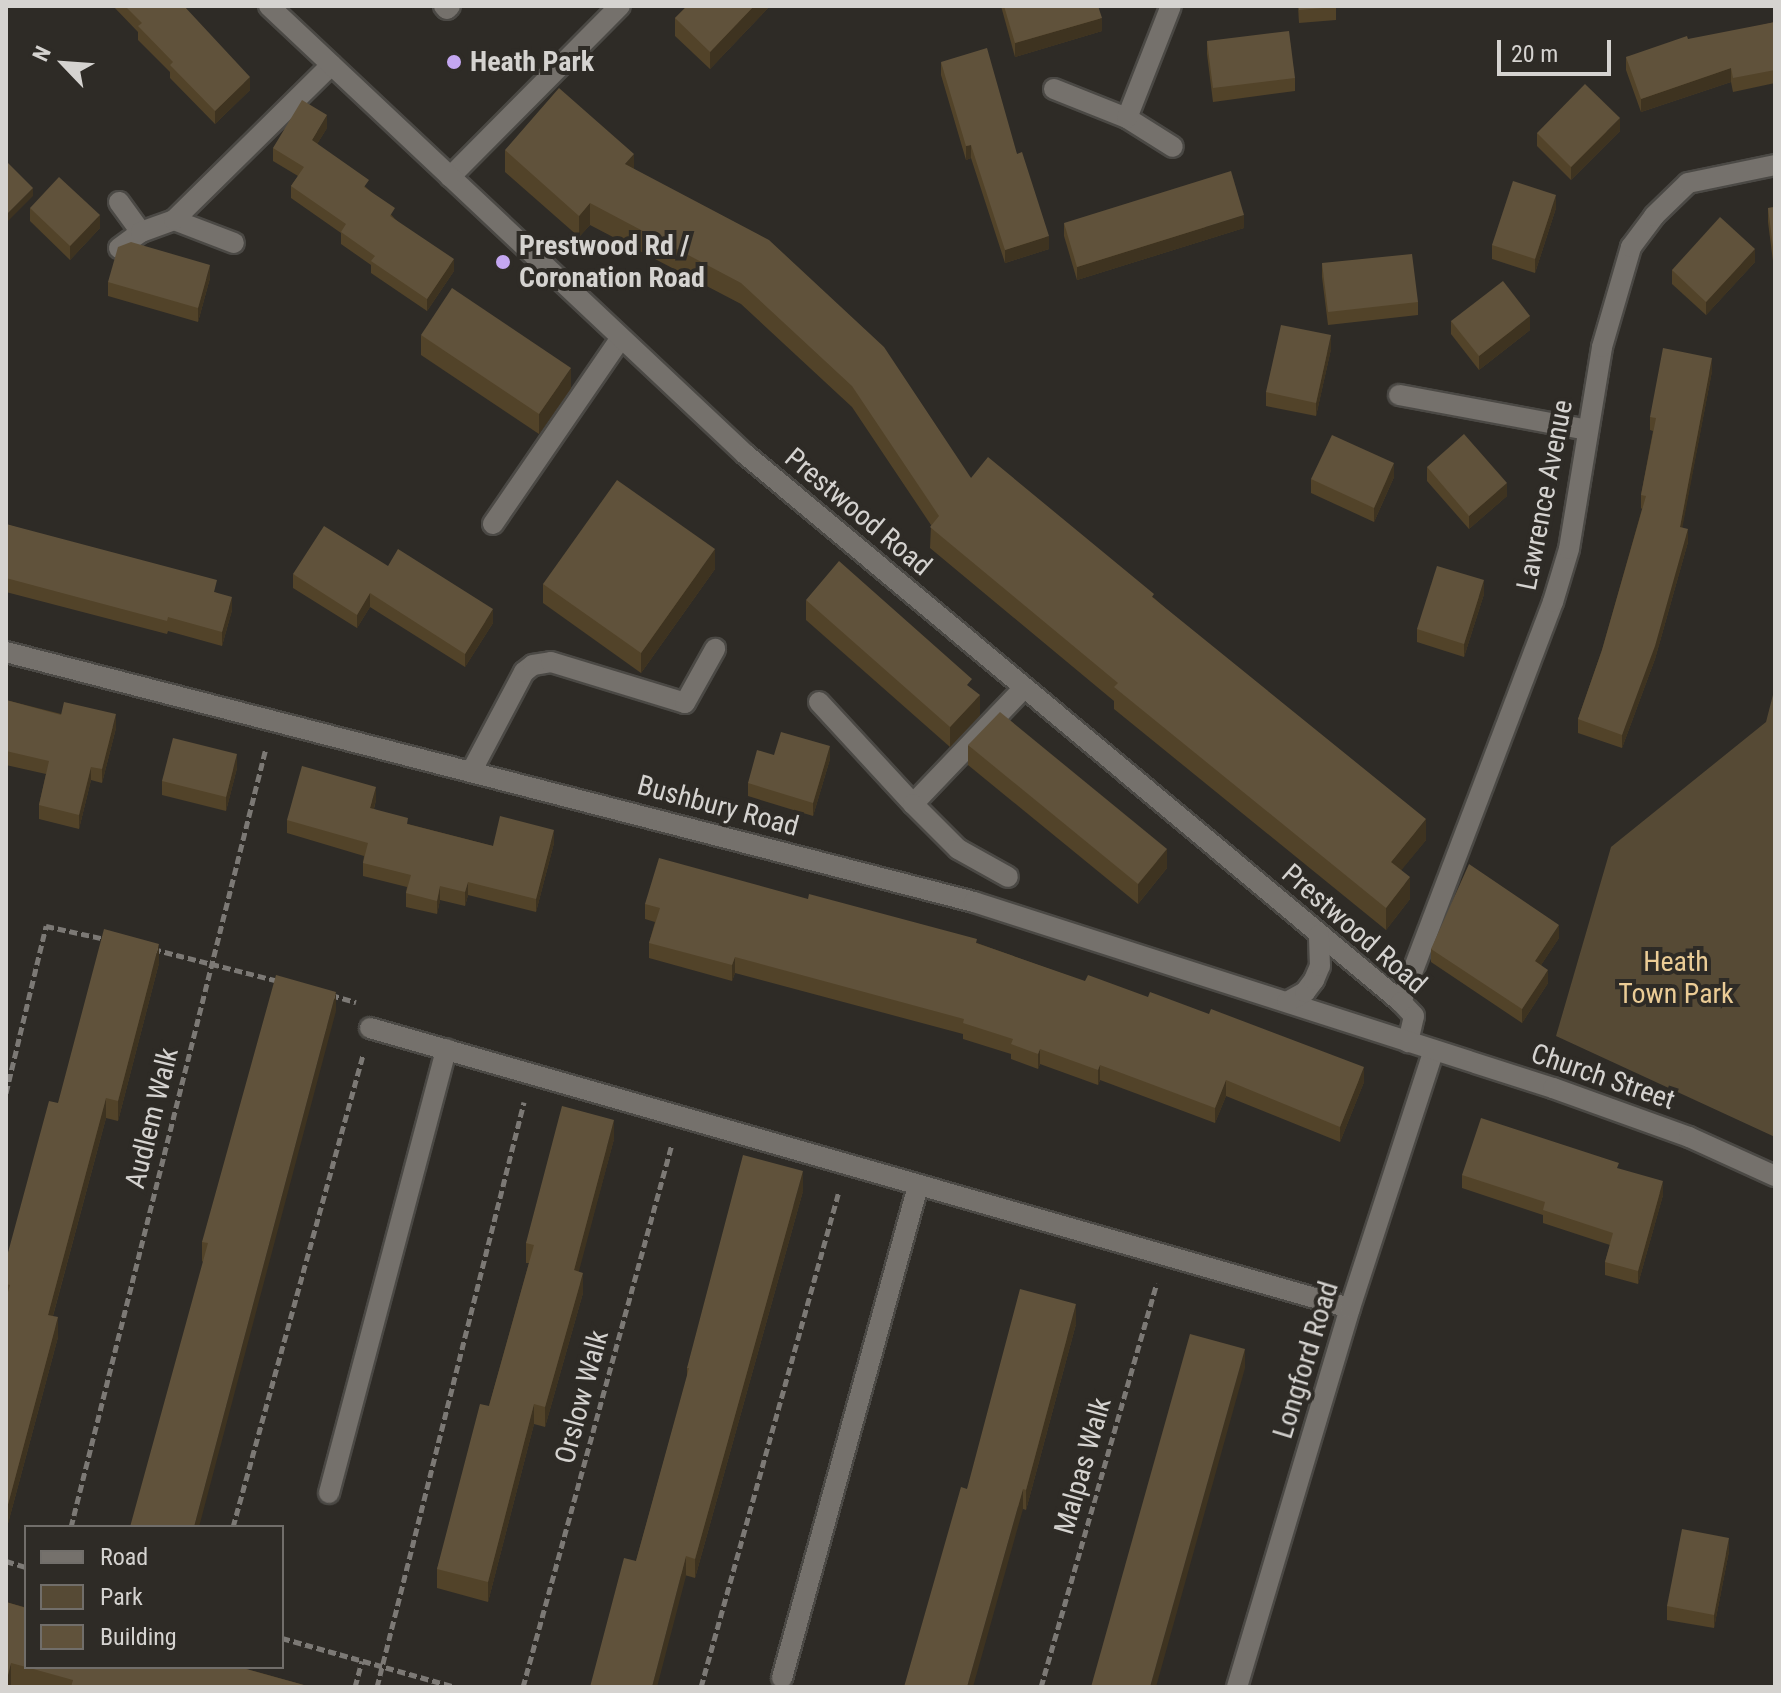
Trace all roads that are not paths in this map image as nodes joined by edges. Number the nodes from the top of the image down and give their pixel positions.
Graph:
1 (269, 6) edge
2 (620, 6) edge
3 (1171, 6) edge
4 (331, 65) junction
5 (1054, 89) dead end
6 (1127, 118) junction
7 (1173, 147) dead end
8 (1775, 165) edge
9 (450, 177) junction
10 (119, 202) dead end
11 (174, 220) junction
12 (141, 232) junction
13 (234, 243) dead end
14 (119, 248) edge
15 (621, 338) junction
16 (1399, 395) dead end
17 (1587, 430) junction
18 (493, 524) dead end
19 (715, 649) dead end
20 (6, 652) edge
21 (1024, 688) junction
22 (819, 702) dead end
23 (471, 772) junction
24 (913, 804) junction
25 (1008, 877) dead end
26 (1319, 935) junction
27 (1287, 1002) junction
28 (1401, 1002) junction
29 (370, 1028) road end
30 (1408, 1042) junction
31 (446, 1049) junction
32 (1434, 1050) junction
33 (1775, 1176) edge
34 (918, 1186) junction
35 (1350, 1308) junction
36 (329, 1493) dead end
37 (782, 1678) dead end
38 (1237, 1687) edge

1 - 4 street, Prestwood Road
2 - 9 street
3 - 6 street
4 - 9 street, Prestwood Road
4 - 11 street
5 - 6 street
6 - 7 street
8 - 17 street, Lawrence Avenue
9 - 15 street, Prestwood Road
10 - 12 street
11 - 12 street
11 - 13 street
12 - 14 street
15 - 18 street
15 - 21 street, Prestwood Road
16 - 17 street
17 - 28 street, Lawrence Avenue
19 - 23 street
20 - 23 street, Bushbury Road
21 - 24 street
21 - 26 street, Prestwood Road
22 - 24 street
23 - 27 street, Bushbury Road
24 - 25 street
26 - 27 street
26 - 28 street, Prestwood Road
27 - 30 street, Bushbury Road
28 - 30 street, Prestwood Road
29 - 31 street
30 - 32 street, Church Street
31 - 34 street
31 - 36 street
32 - 33 street, Church Street
32 - 35 street, Longford Road
34 - 35 street
34 - 37 street
35 - 38 street, Longford Road

